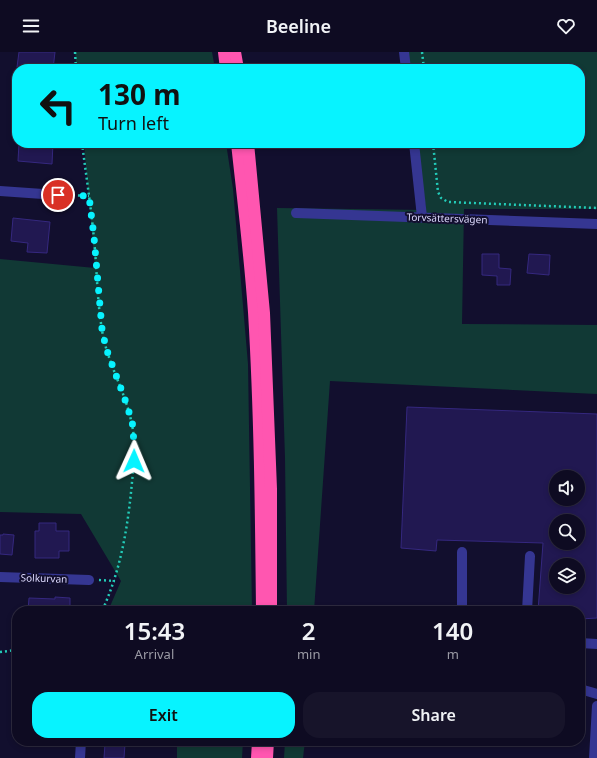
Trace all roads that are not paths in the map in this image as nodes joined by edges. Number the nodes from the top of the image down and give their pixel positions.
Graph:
1 (224, 52) edge
2 (235, 52) edge
3 (404, 52) edge
4 (225, 64) edge
5 (237, 64) edge
6 (405, 64) edge
7 (238, 148) edge
8 (249, 148) edge
9 (415, 148) edge
10 (0, 191) edge
11 (43, 194) road end
12 (296, 212) dead end
13 (422, 217) junction
14 (597, 224) edge
15 (462, 552) dead end
16 (530, 556) dead end
17 (0, 577) edge
18 (89, 580) dead end
19 (262, 606) edge
20 (272, 606) edge
21 (462, 606) edge
22 (527, 606) edge
23 (585, 643) edge
24 (597, 644) edge
25 (585, 690) edge
26 (597, 694) edge
27 (597, 706) edge
28 (81, 746) edge
29 (258, 746) edge
30 (268, 746) edge
31 (80, 758) edge
32 (257, 758) edge
33 (267, 758) edge
34 (594, 758) edge

1 - 4 highway
2 - 5 highway
3 - 6 street
7 - 19 highway
8 - 20 highway
9 - 13 street
10 - 11 street
12 - 13 street, Torvsättersvägen
13 - 14 street, Torvsättersvägen
15 - 21 street
16 - 22 street
17 - 18 street, Solkurvan
23 - 24 street
25 - 26 street
27 - 34 street
28 - 31 street
29 - 32 highway
30 - 33 highway

